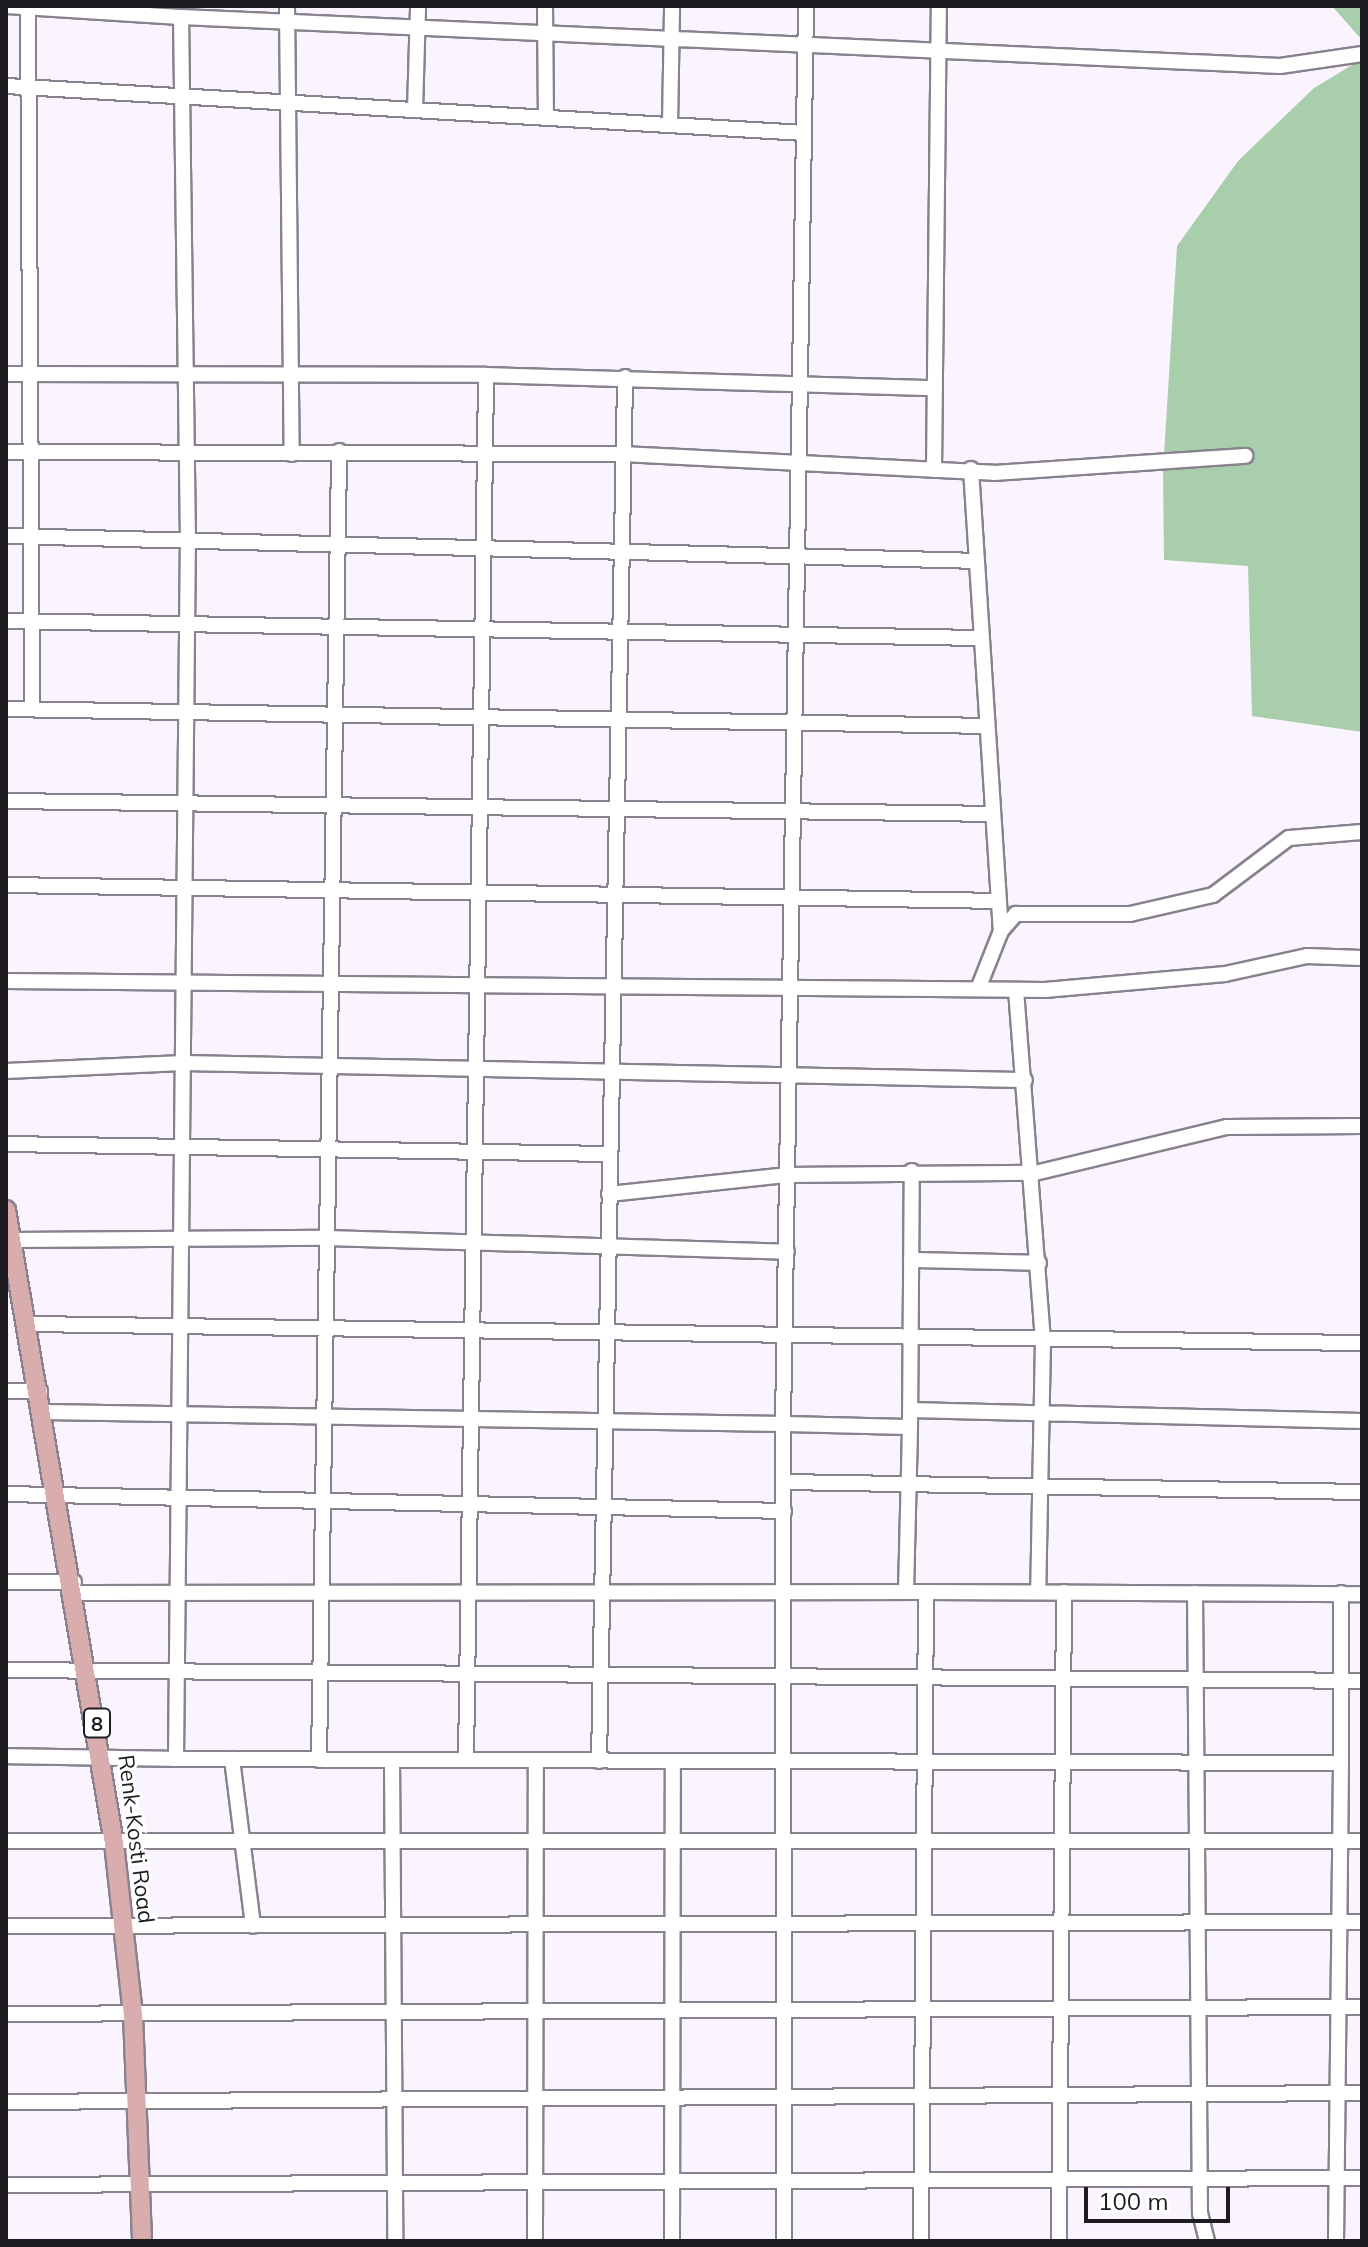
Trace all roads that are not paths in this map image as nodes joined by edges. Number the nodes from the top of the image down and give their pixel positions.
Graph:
1 (6, 6) edge
2 (287, 6) edge
3 (418, 6) edge
4 (545, 6) edge
5 (672, 6) edge
6 (806, 6) edge
7 (939, 6) edge
8 (28, 7) edge
9 (162, 10) edge
10 (181, 17) junction
11 (286, 22) junction
12 (417, 28) junction
13 (547, 34) junction
14 (672, 40) junction
15 (806, 46) junction
16 (939, 52) junction
17 (1362, 54) edge
18 (6, 86) edge
19 (28, 87) junction
20 (180, 97) junction
21 (285, 103) junction
22 (415, 110) junction
23 (546, 118) junction
24 (670, 125) junction
25 (804, 133) junction
26 (6, 374) edge
27 (27, 374) junction
28 (290, 374) junction
29 (486, 375) junction
30 (182, 377) junction
31 (625, 377) junction
32 (801, 383) junction
33 (935, 388) junction
34 (339, 451) junction
35 (6, 452) edge
36 (486, 453) junction
37 (27, 454) junction
38 (292, 454) junction
39 (622, 454) junction
40 (183, 455) junction
41 (1245, 456) dead end
42 (800, 461) junction
43 (971, 469) junction
44 (934, 470) junction
45 (6, 536) edge
46 (33, 537) junction
47 (188, 542) junction
48 (338, 543) junction
49 (484, 548) junction
50 (620, 553) junction
51 (800, 558) junction
52 (977, 561) junction
53 (6, 621) edge
54 (32, 621) junction
55 (187, 624) junction
56 (482, 628) junction
57 (336, 629) junction
58 (618, 630) junction
59 (799, 632) junction
60 (982, 638) junction
61 (6, 709) edge
62 (32, 709) junction
63 (186, 711) junction
64 (335, 715) junction
65 (480, 717) junction
66 (617, 719) junction
67 (797, 723) junction
68 (987, 726) junction
69 (6, 801) edge
70 (186, 801) junction
71 (333, 804) junction
72 (479, 807) junction
73 (615, 810) junction
74 (795, 813) junction
75 (993, 814) junction
76 (1362, 832) edge
77 (6, 885) edge
78 (185, 887) junction
79 (332, 889) junction
80 (477, 893) junction
81 (614, 896) junction
82 (793, 898) junction
83 (999, 901) junction
84 (1001, 931) junction
85 (1362, 958) edge
86 (184, 978) junction
87 (331, 979) junction
88 (476, 980) junction
89 (6, 981) edge
90 (612, 983) junction
91 (792, 986) junction
92 (978, 989) junction
93 (1016, 990) junction
94 (183, 1063) junction
95 (330, 1065) junction
96 (474, 1067) junction
97 (611, 1069) junction
98 (6, 1071) edge
99 (790, 1075) junction
100 (1025, 1080) junction
101 (1362, 1126) edge
102 (6, 1144) edge
103 (182, 1146) junction
104 (328, 1149) junction
105 (473, 1152) junction
106 (609, 1154) junction
107 (912, 1171) junction
108 (1035, 1173) junction
109 (788, 1175) junction
110 (609, 1194) junction
111 (6, 1210) edge
112 (181, 1237) junction
113 (327, 1238) junction
114 (13, 1240) junction
115 (471, 1242) junction
116 (608, 1246) junction
117 (787, 1252) junction
118 (911, 1260) junction
119 (1039, 1263) junction
120 (180, 1323) junction
121 (29, 1324) junction
122 (326, 1324) junction
123 (469, 1325) junction
124 (606, 1328) junction
125 (785, 1334) junction
126 (911, 1337) junction
127 (1043, 1341) junction
128 (1362, 1343) edge
129 (6, 1391) edge
130 (40, 1391) junction
131 (910, 1410) junction
132 (45, 1412) junction
133 (181, 1412) junction
134 (1042, 1413) junction
135 (325, 1415) junction
136 (468, 1418) junction
137 (603, 1420) junction
138 (1362, 1421) edge
139 (783, 1424) junction
140 (910, 1427) junction
141 (784, 1482) junction
142 (909, 1484) junction
143 (1041, 1486) junction
144 (1362, 1492) edge
145 (6, 1494) edge
146 (58, 1495) junction
147 (179, 1496) junction
148 (324, 1500) junction
149 (467, 1503) junction
150 (602, 1506) junction
151 (784, 1511) junction
152 (6, 1582) edge
153 (75, 1587) junction
154 (177, 1591) junction
155 (321, 1591) junction
156 (467, 1591) junction
157 (600, 1591) junction
158 (786, 1592) junction
159 (906, 1592) junction
160 (926, 1592) junction
161 (1038, 1592) junction
162 (1064, 1592) junction
163 (1195, 1593) junction
164 (1341, 1593) junction
165 (1362, 1594) edge
166 (6, 1670) edge
167 (90, 1672) junction
168 (177, 1672) junction
169 (320, 1674) junction
170 (467, 1677) junction
171 (600, 1678) junction
172 (786, 1680) junction
173 (1063, 1681) junction
174 (1198, 1681) junction
175 (1341, 1681) junction
176 (1362, 1681) edge
177 (925, 1682) junction
178 (6, 1756) edge
179 (176, 1759) junction
180 (232, 1759) junction
181 (319, 1760) junction
182 (392, 1760) junction
183 (466, 1760) junction
184 (102, 1761) junction
185 (536, 1761) junction
186 (599, 1761) junction
187 (673, 1761) junction
188 (924, 1761) junction
189 (1063, 1761) junction
190 (787, 1762) junction
191 (1199, 1762) junction
192 (1341, 1763) junction
193 (787, 1839) junction
194 (923, 1839) junction
195 (1063, 1839) junction
196 (674, 1840) junction
197 (1200, 1840) junction
198 (6, 1841) edge
199 (535, 1841) junction
200 (1339, 1841) junction
201 (1362, 1841) edge
202 (392, 1842) junction
203 (114, 1843) junction
204 (243, 1843) junction
205 (1338, 1922) junction
206 (1362, 1922) edge
207 (922, 1923) junction
208 (1063, 1923) junction
209 (1200, 1923) junction
210 (673, 1924) junction
211 (787, 1924) junction
212 (392, 1925) junction
213 (535, 1925) junction
214 (6, 1926) edge
215 (253, 1926) junction
216 (124, 1929) junction
217 (1362, 2007) edge
218 (1199, 2008) junction
219 (1338, 2008) junction
220 (923, 2009) junction
221 (1062, 2009) junction
222 (674, 2010) junction
223 (787, 2010) junction
224 (535, 2011) junction
225 (393, 2012) junction
226 (6, 2014) edge
227 (133, 2015) junction
228 (1337, 2093) junction
229 (1362, 2093) edge
230 (1199, 2094) junction
231 (1061, 2095) junction
232 (922, 2096) junction
233 (786, 2097) junction
234 (673, 2098) junction
235 (535, 2099) junction
236 (394, 2100) junction
237 (6, 2102) edge
238 (137, 2105) junction
239 (1200, 2178) junction
240 (1337, 2178) junction
241 (1362, 2178) edge
242 (1060, 2180) junction
243 (922, 2181) junction
244 (672, 2182) junction
245 (535, 2183) junction
246 (785, 2183) junction
247 (6, 2185) edge
248 (395, 2185) junction
249 (140, 2189) junction
250 (142, 2241) edge
251 (395, 2241) edge
252 (535, 2241) edge
253 (672, 2241) edge
254 (784, 2241) edge
255 (921, 2241) edge
256 (1059, 2241) edge
257 (1207, 2241) edge
258 (1336, 2241) edge

1 - 8 street
2 - 11 street
3 - 12 street
4 - 13 street
5 - 14 street
6 - 15 street
7 - 16 street
8 - 9 street
8 - 19 street
9 - 10 street
10 - 11 street
10 - 20 street
11 - 12 street
11 - 21 street
12 - 13 street
12 - 22 street
13 - 14 street
13 - 23 street
14 - 15 street
14 - 24 street
15 - 16 street
15 - 25 street
16 - 17 street
16 - 33 street
18 - 19 street
19 - 20 street
19 - 27 street
20 - 21 street
20 - 30 street
21 - 22 street
21 - 28 street
22 - 23 street
23 - 24 street
24 - 25 street
25 - 32 street
26 - 27 street
27 - 30 street
27 - 37 street
28 - 29 street
28 - 30 street
28 - 38 street
29 - 31 street
29 - 36 street
30 - 40 street
31 - 32 street
31 - 39 street
32 - 33 street
32 - 42 street
33 - 44 street
34 - 36 street
34 - 38 street
34 - 48 street
35 - 37 street
36 - 39 street
36 - 49 street
37 - 40 street
37 - 46 street
38 - 40 street
39 - 42 street
39 - 50 street
40 - 47 street
41 - 43 street
42 - 44 street
42 - 51 street
43 - 44 street
43 - 52 street
45 - 46 street
46 - 47 street
46 - 54 street
47 - 48 street
47 - 55 street
48 - 49 street
48 - 57 street
49 - 50 street
49 - 56 street
50 - 51 street
50 - 58 street
51 - 52 street
51 - 59 street
52 - 60 street
53 - 54 street
54 - 55 street
54 - 62 street
55 - 57 street
55 - 63 street
56 - 57 street
56 - 58 street
56 - 65 street
57 - 64 street
58 - 59 street
58 - 66 street
59 - 60 street
59 - 67 street
60 - 68 street
61 - 62 street
62 - 63 street
63 - 64 street
63 - 70 street
64 - 65 street
64 - 71 street
65 - 66 street
65 - 72 street
66 - 67 street
66 - 73 street
67 - 68 street
67 - 74 street
68 - 75 street
69 - 70 street
70 - 71 street
70 - 78 street
71 - 72 street
71 - 79 street
72 - 73 street
72 - 80 street
73 - 74 street
73 - 81 street
74 - 75 street
74 - 82 street
75 - 83 street
76 - 84 street
77 - 78 street
78 - 79 street
78 - 86 street
79 - 80 street
79 - 87 street
80 - 81 street
80 - 88 street
81 - 82 street
81 - 90 street
82 - 83 street
82 - 91 street
83 - 84 street
84 - 92 street
85 - 93 street
86 - 87 street
86 - 89 street
86 - 94 street
87 - 88 street
87 - 95 street
88 - 90 street
88 - 96 street
90 - 91 street
90 - 97 street
91 - 92 street
91 - 99 street
92 - 93 street
93 - 100 street
94 - 95 street
94 - 98 street
94 - 103 street
95 - 96 street
95 - 104 street
96 - 97 street
96 - 105 street
97 - 99 street
97 - 106 street
99 - 100 street
99 - 109 street
100 - 108 street
101 - 108 street
102 - 103 street
103 - 104 street
103 - 112 street
104 - 105 street
104 - 113 street
105 - 106 street
105 - 115 street
106 - 110 street
107 - 108 street
107 - 109 street
107 - 118 street
108 - 119 street
109 - 110 street
109 - 117 street
110 - 116 street
111 - 114 main road, Renk-Kosti Road / 8
112 - 113 street
112 - 114 street
112 - 120 street
113 - 115 street
113 - 122 street
114 - 121 main road, Renk-Kosti Road / 8
115 - 116 street
115 - 123 street
116 - 117 street
116 - 124 street
117 - 125 street
118 - 119 street
118 - 126 street
119 - 127 street
120 - 121 street
120 - 122 street
120 - 133 street
121 - 130 main road, Renk-Kosti Road / 8
122 - 123 street
122 - 135 street
123 - 124 street
123 - 136 street
124 - 125 street
124 - 137 street
125 - 126 street
125 - 139 street
126 - 127 street
126 - 131 street
127 - 128 street
127 - 134 street
129 - 130 street
130 - 132 main road, Renk-Kosti Road / 8
131 - 134 street
131 - 140 street
132 - 133 street
132 - 146 main road, Renk-Kosti Road / 8
133 - 135 street
133 - 147 street
134 - 138 street
134 - 143 street
135 - 136 street
135 - 148 street
136 - 137 street
136 - 149 street
137 - 139 street
137 - 150 street
139 - 140 street
139 - 141 street
140 - 142 street
141 - 142 street
141 - 151 street
142 - 143 street
142 - 159 street
143 - 144 street
143 - 161 street
145 - 146 street
146 - 147 street
146 - 153 main road, Renk-Kosti Road / 8
147 - 148 street
147 - 154 street
148 - 149 street
148 - 155 street
149 - 150 street
149 - 156 street
150 - 151 street
150 - 157 street
151 - 158 street
152 - 153 street
153 - 154 street
153 - 167 main road, Renk-Kosti Road / 8
154 - 155 street
154 - 168 street
155 - 156 street
155 - 169 street
156 - 157 street
156 - 170 street
157 - 158 street
157 - 171 street
158 - 159 street
158 - 172 street
159 - 160 street
160 - 161 street
160 - 177 street
161 - 162 street
162 - 163 street
162 - 173 street
163 - 164 street
163 - 174 street
164 - 165 street
164 - 175 street
166 - 167 street
167 - 168 street
167 - 184 main road, Renk-Kosti Road / 8
168 - 169 street
168 - 179 street
169 - 170 street
169 - 181 street
170 - 171 street
170 - 183 street
171 - 172 street
171 - 186 street
172 - 177 street
172 - 190 street
173 - 174 street
173 - 177 street
173 - 189 street
174 - 175 street
174 - 191 street
175 - 176 street
175 - 192 street
177 - 188 street
178 - 184 street
179 - 180 street
179 - 184 street
180 - 181 street
180 - 204 street
181 - 182 street
182 - 183 street
182 - 202 street
183 - 185 street
184 - 203 main road, Renk-Kosti Road / 8
185 - 186 street
185 - 199 street
186 - 187 street
187 - 190 street
187 - 196 street
188 - 189 street
188 - 190 street
188 - 194 street
189 - 191 street
189 - 195 street
190 - 193 street
191 - 192 street
191 - 197 street
192 - 200 street
193 - 194 street
193 - 196 street
193 - 211 street
194 - 195 street
194 - 207 street
195 - 197 street
195 - 208 street
196 - 199 street
196 - 210 street
197 - 200 street
197 - 209 street
198 - 203 street
199 - 202 street
199 - 213 street
200 - 201 street
200 - 205 street
202 - 204 street
202 - 212 street
203 - 204 street
203 - 216 main road, Renk-Kosti Road / 8
204 - 215 street
205 - 206 street
205 - 209 street
205 - 219 street
207 - 208 street
207 - 211 street
207 - 220 street
208 - 209 street
208 - 221 street
209 - 218 street
210 - 211 street
210 - 213 street
210 - 222 street
211 - 223 street
212 - 213 street
212 - 215 street
212 - 225 street
213 - 224 street
214 - 216 street
215 - 216 street
216 - 227 main road, Renk-Kosti Road / 8
217 - 219 street
218 - 219 street
218 - 221 street
218 - 230 street
219 - 228 street
220 - 221 street
220 - 223 street
220 - 232 street
221 - 231 street
222 - 223 street
222 - 224 street
222 - 234 street
223 - 233 street
224 - 225 street
224 - 235 street
225 - 227 street
225 - 236 street
226 - 227 street
227 - 238 main road, Renk-Kosti Road / 8
228 - 229 street
228 - 230 street
228 - 240 street
230 - 231 street
230 - 239 street
231 - 232 street
231 - 242 street
232 - 233 street
232 - 243 street
233 - 234 street
233 - 246 street
234 - 235 street
234 - 244 street
235 - 236 street
235 - 245 street
236 - 238 street
236 - 248 street
237 - 238 street
238 - 249 main road, Renk-Kosti Road / 8
239 - 240 street
239 - 242 street
239 - 257 street
240 - 241 street
240 - 258 street
242 - 243 street
242 - 256 street
243 - 246 street
243 - 255 street
244 - 245 street
244 - 246 street
244 - 253 street
245 - 248 street
245 - 252 street
246 - 254 street
247 - 249 street
248 - 249 street
248 - 251 street
249 - 250 main road, Renk-Kosti Road / 8

